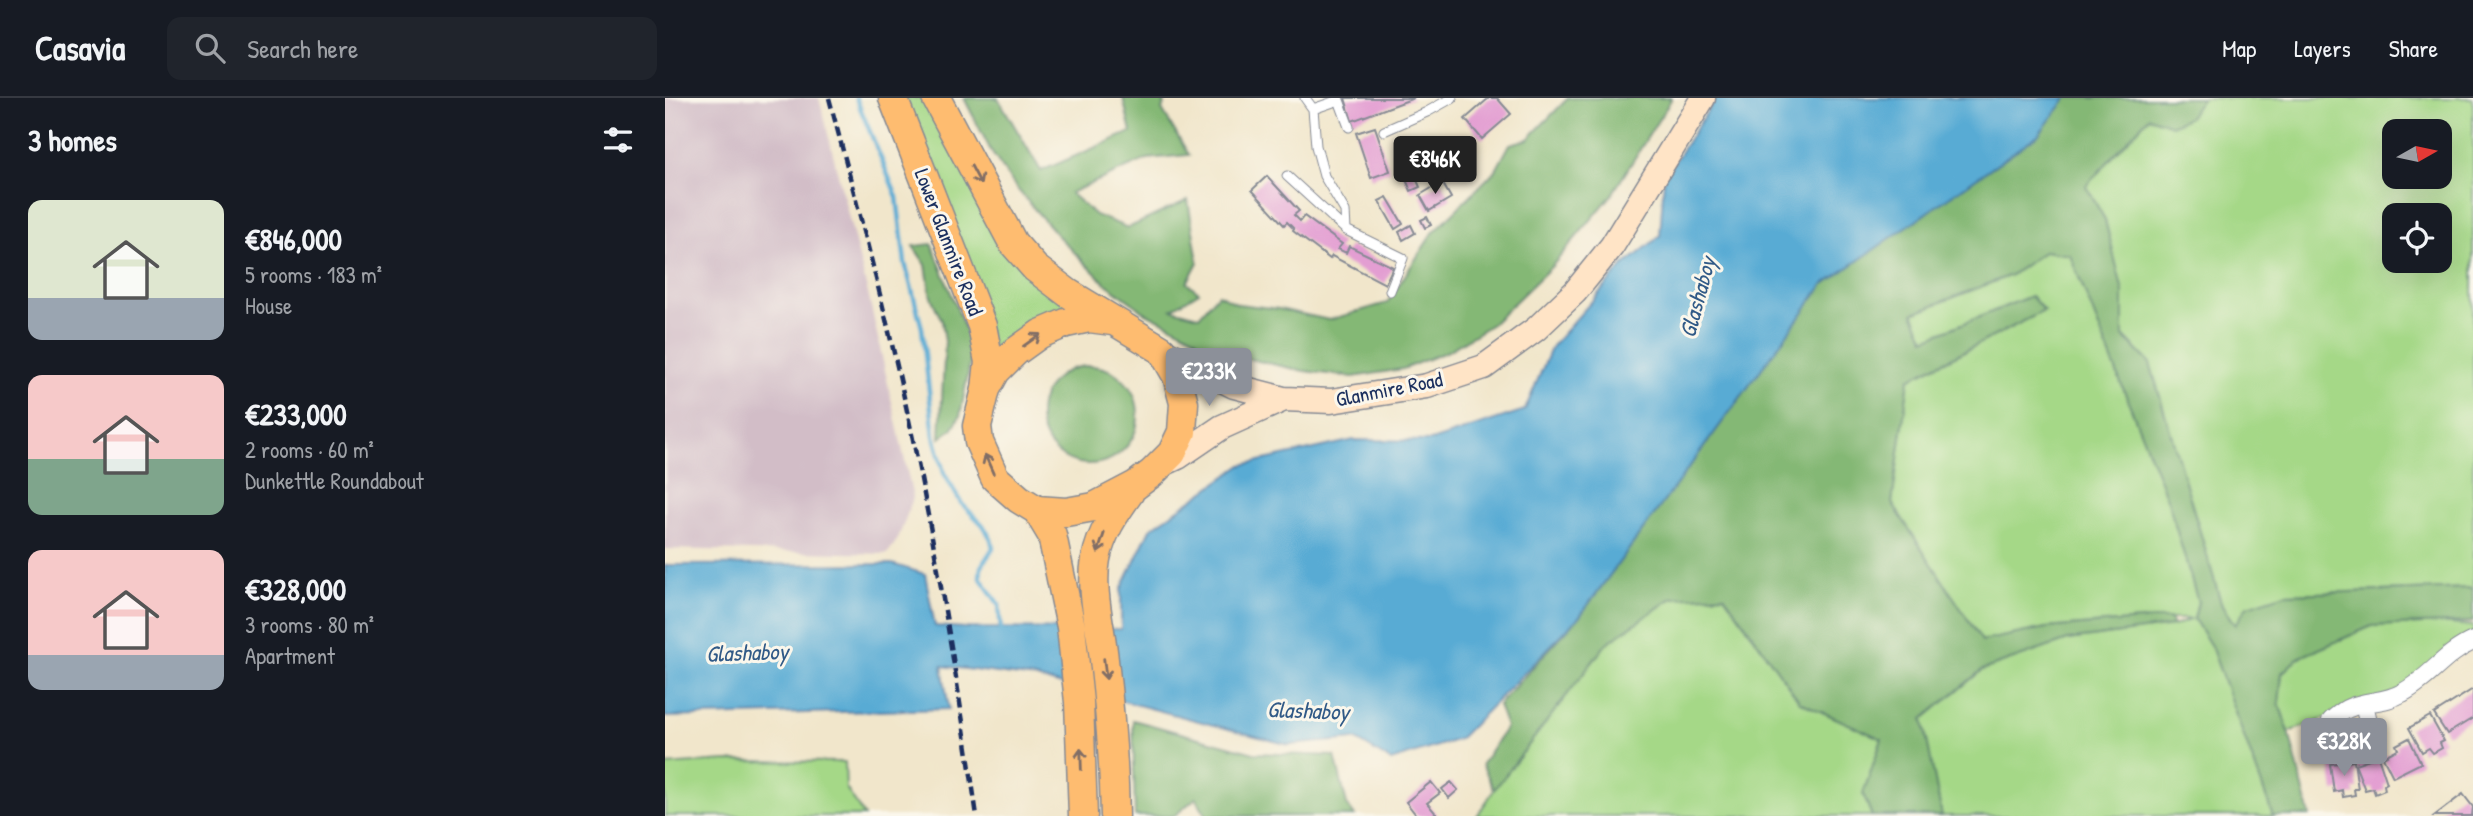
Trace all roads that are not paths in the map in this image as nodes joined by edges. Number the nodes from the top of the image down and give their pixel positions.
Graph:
1 (893, 98) edge
2 (936, 98) edge
3 (1305, 98) edge
4 (1452, 98) edge
5 (1703, 98) edge
6 (1313, 109) junction
7 (1349, 127) dead end
8 (1384, 131) dead end
9 (1287, 176) dead end
10 (1346, 230) junction
11 (1390, 292) dead end
12 (1112, 321) junction
13 (1162, 350) junction
14 (986, 389) junction
15 (1283, 399) junction
16 (1158, 467) junction
17 (1136, 485) junction
18 (1037, 510) junction
19 (2473, 641) edge
20 (2364, 704) junction
21 (2331, 720) dead end
22 (2369, 726) dead end
23 (1083, 816) edge
24 (1115, 816) edge

1 - 14 highway, Lower Glanmire Road
2 -> 12 highway
3 - 6 lane
4 - 8 lane
5 - 15 main road, Glanmire Road
6 - 7 lane
6 - 10 lane
9 - 10 lane
10 - 11 lane
12 - 13 highway
14 -> 12 highway
13 - 15 main road, Glanmire Road
13 - 16 highway
18 -> 14 highway
15 - 16 main road
16 - 17 highway
17 - 18 highway
17 -> 24 highway
23 -> 18 highway
19 - 20 street
20 - 21 street
20 - 22 street

